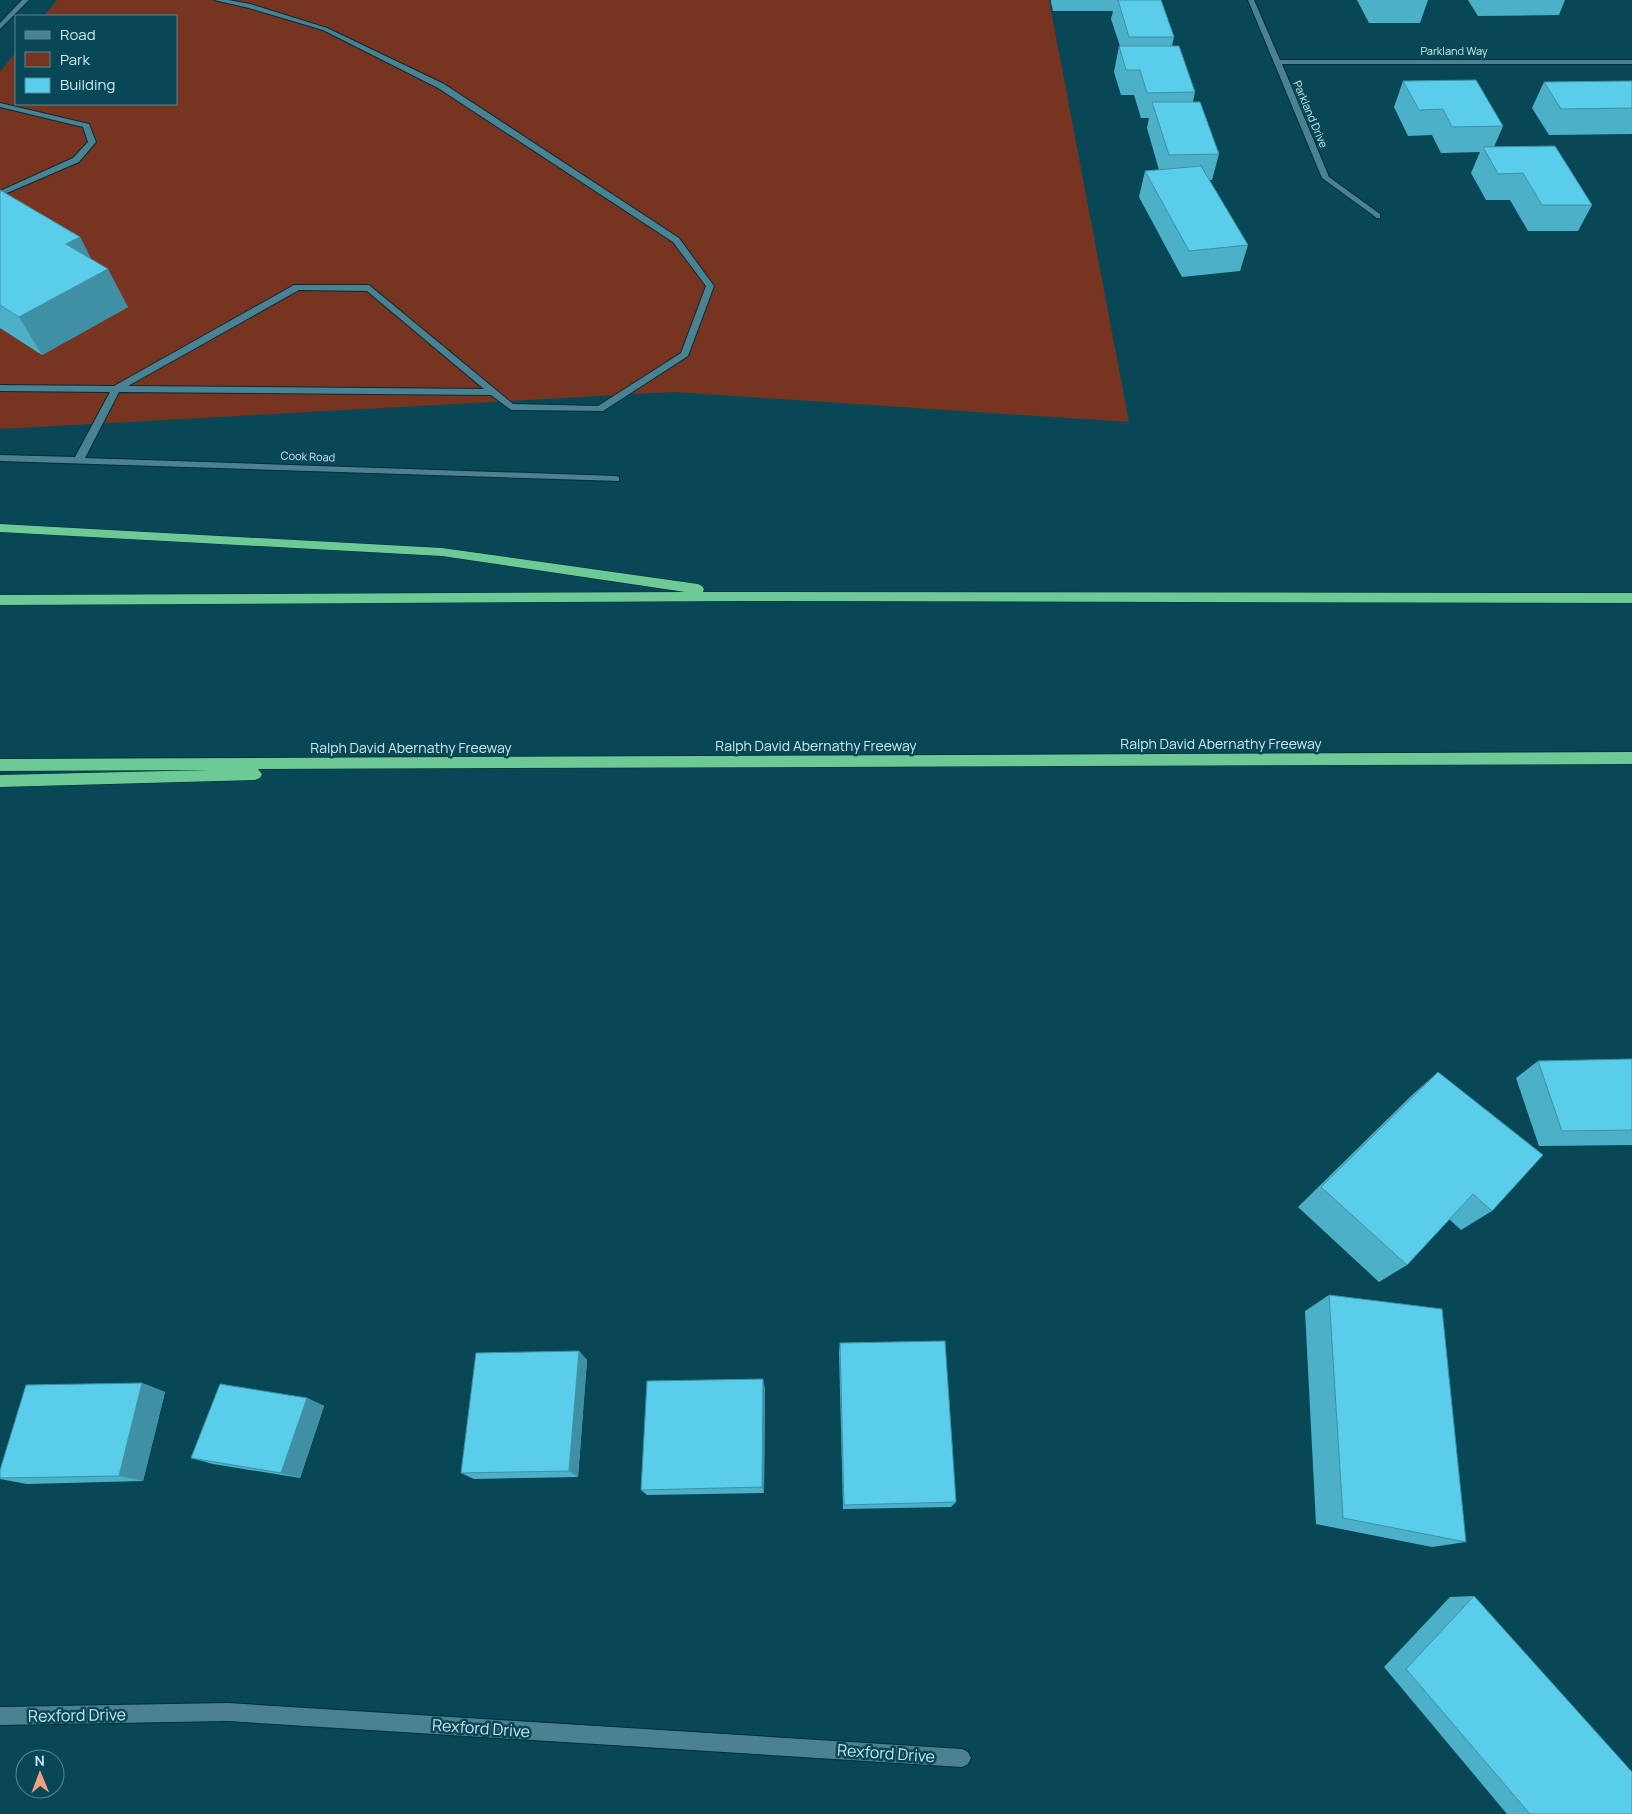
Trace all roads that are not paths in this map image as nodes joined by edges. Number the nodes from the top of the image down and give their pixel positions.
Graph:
1 (26, 0) edge
2 (218, 0) edge
3 (1251, 0) edge
4 (0, 27) edge
5 (1276, 62) junction
6 (1632, 62) edge
7 (0, 105) edge
8 (0, 194) edge
9 (1377, 216) dead end
10 (0, 388) edge
11 (116, 389) junction
12 (492, 392) junction
13 (0, 458) edge
14 (78, 460) junction
15 (616, 479) dead end
16 (0, 528) edge
17 (749, 596) junction
18 (1632, 598) edge
19 (0, 600) edge
20 (1632, 758) edge
21 (681, 762) junction
22 (0, 765) edge
23 (0, 781) edge
24 (0, 1716) edge
25 (962, 1758) dead end

1 - 4 street
2 - 12 street
3 - 5 street, Parkland Drive
5 - 6 street, Parkland Way
5 - 9 street, Parkland Drive
7 - 8 street
10 - 11 street
11 - 12 street
11 - 12 street
11 - 14 street
13 - 14 street, Cook Road
14 - 15 street, Cook Road
16 - 17 highway
17 - 18 highway
17 - 19 highway
20 - 21 highway, Ralph David Abernathy Freeway
21 - 22 highway, Ralph David Abernathy Freeway
21 - 23 highway
24 - 25 street, Rexford Drive

